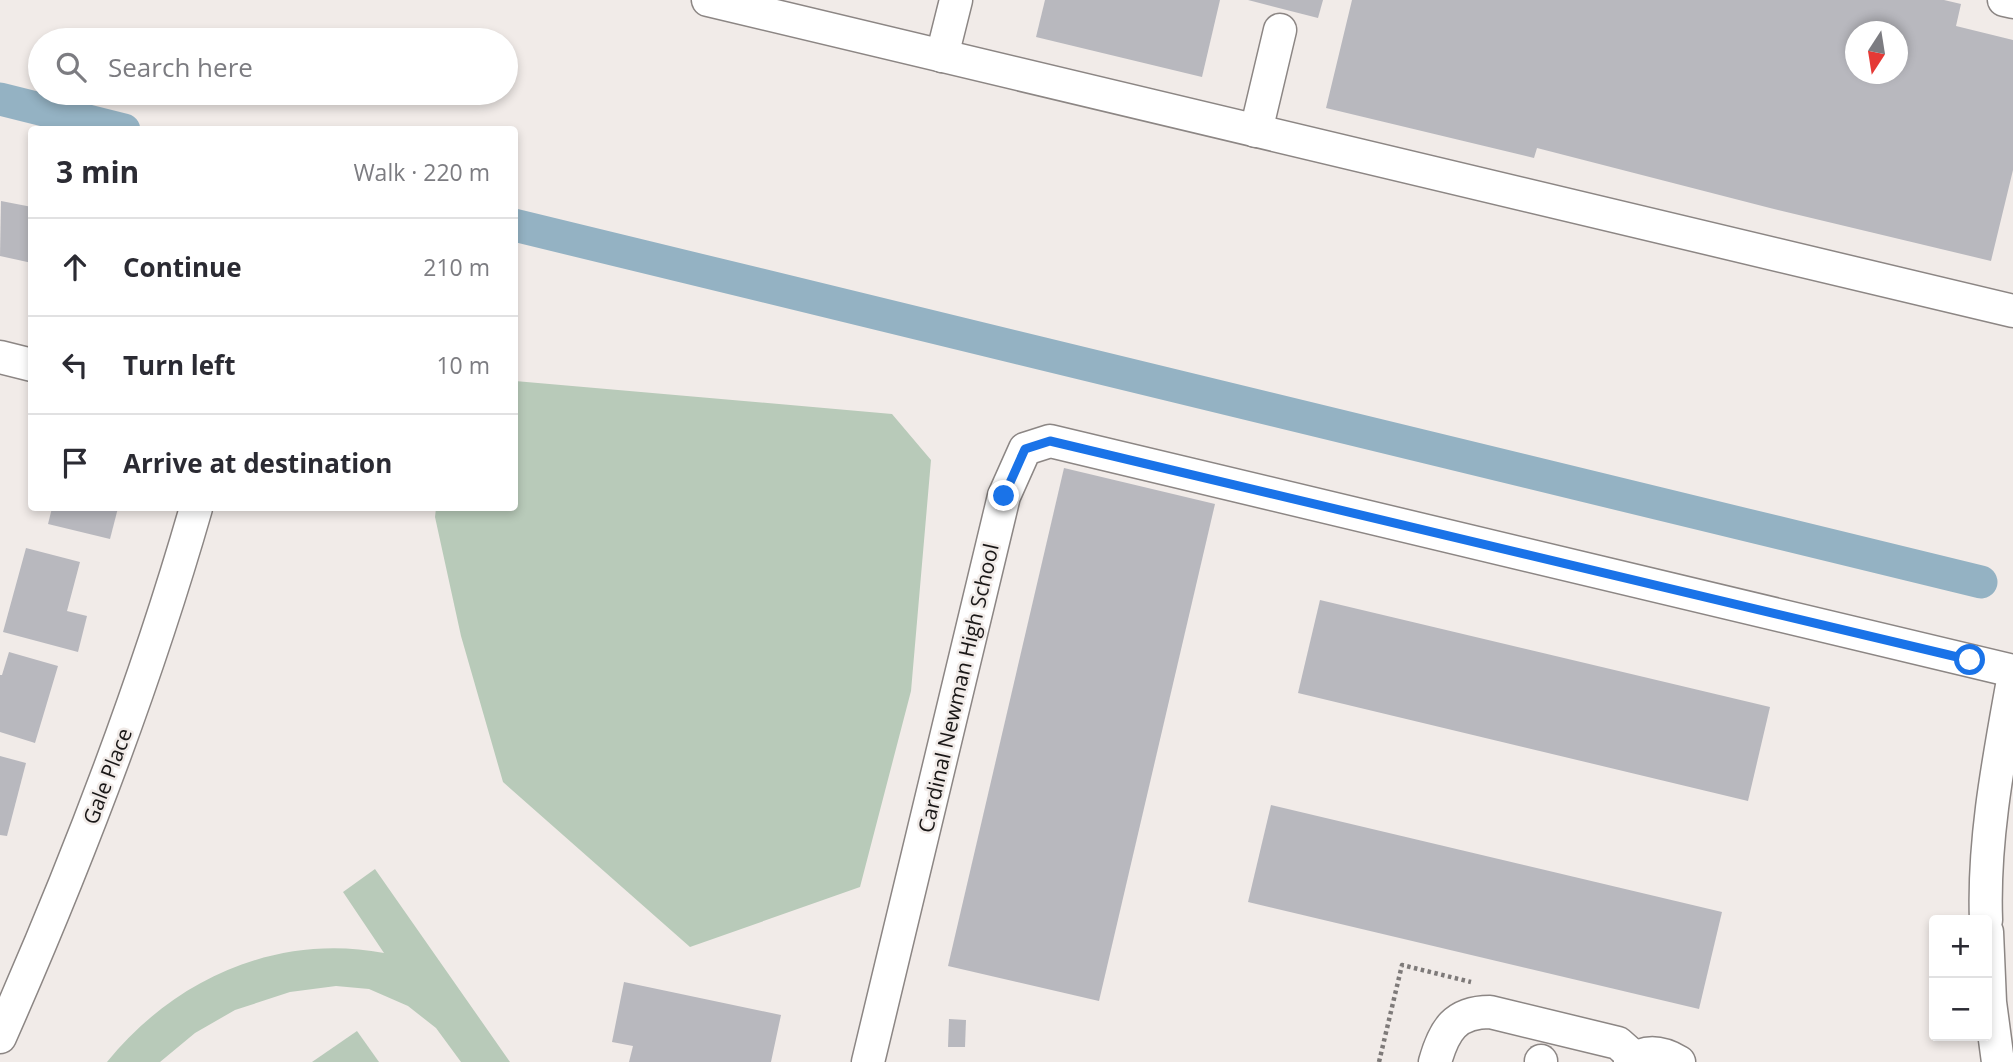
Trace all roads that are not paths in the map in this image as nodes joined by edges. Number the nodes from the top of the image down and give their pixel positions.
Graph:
1 (708, 0) edge
2 (956, 0) edge
3 (2004, 0) edge
4 (2013, 2) edge
5 (1280, 30) dead end
6 (942, 56) junction
7 (1256, 131) junction
8 (2013, 312) edge
9 (0, 357) edge
10 (28, 364) edge
11 (195, 511) edge
12 (2013, 671) edge
13 (2013, 680) edge
14 (2000, 864) edge
15 (1987, 915) edge
16 (1989, 978) edge
17 (0, 1037) edge
18 (1632, 1060) edge
19 (868, 1062) edge
20 (1435, 1062) edge
21 (1679, 1062) edge
22 (1998, 1062) edge

1 - 6 street
2 - 6 street
3 - 4 street
5 - 7 street
6 - 7 street
7 - 8 street
9 - 10 street
11 - 17 street, Gale Place
12 - 19 street, Cardinal Newman High School
13 - 14 street
14 - 15 street
16 - 22 street
18 - 20 street
18 - 21 street

